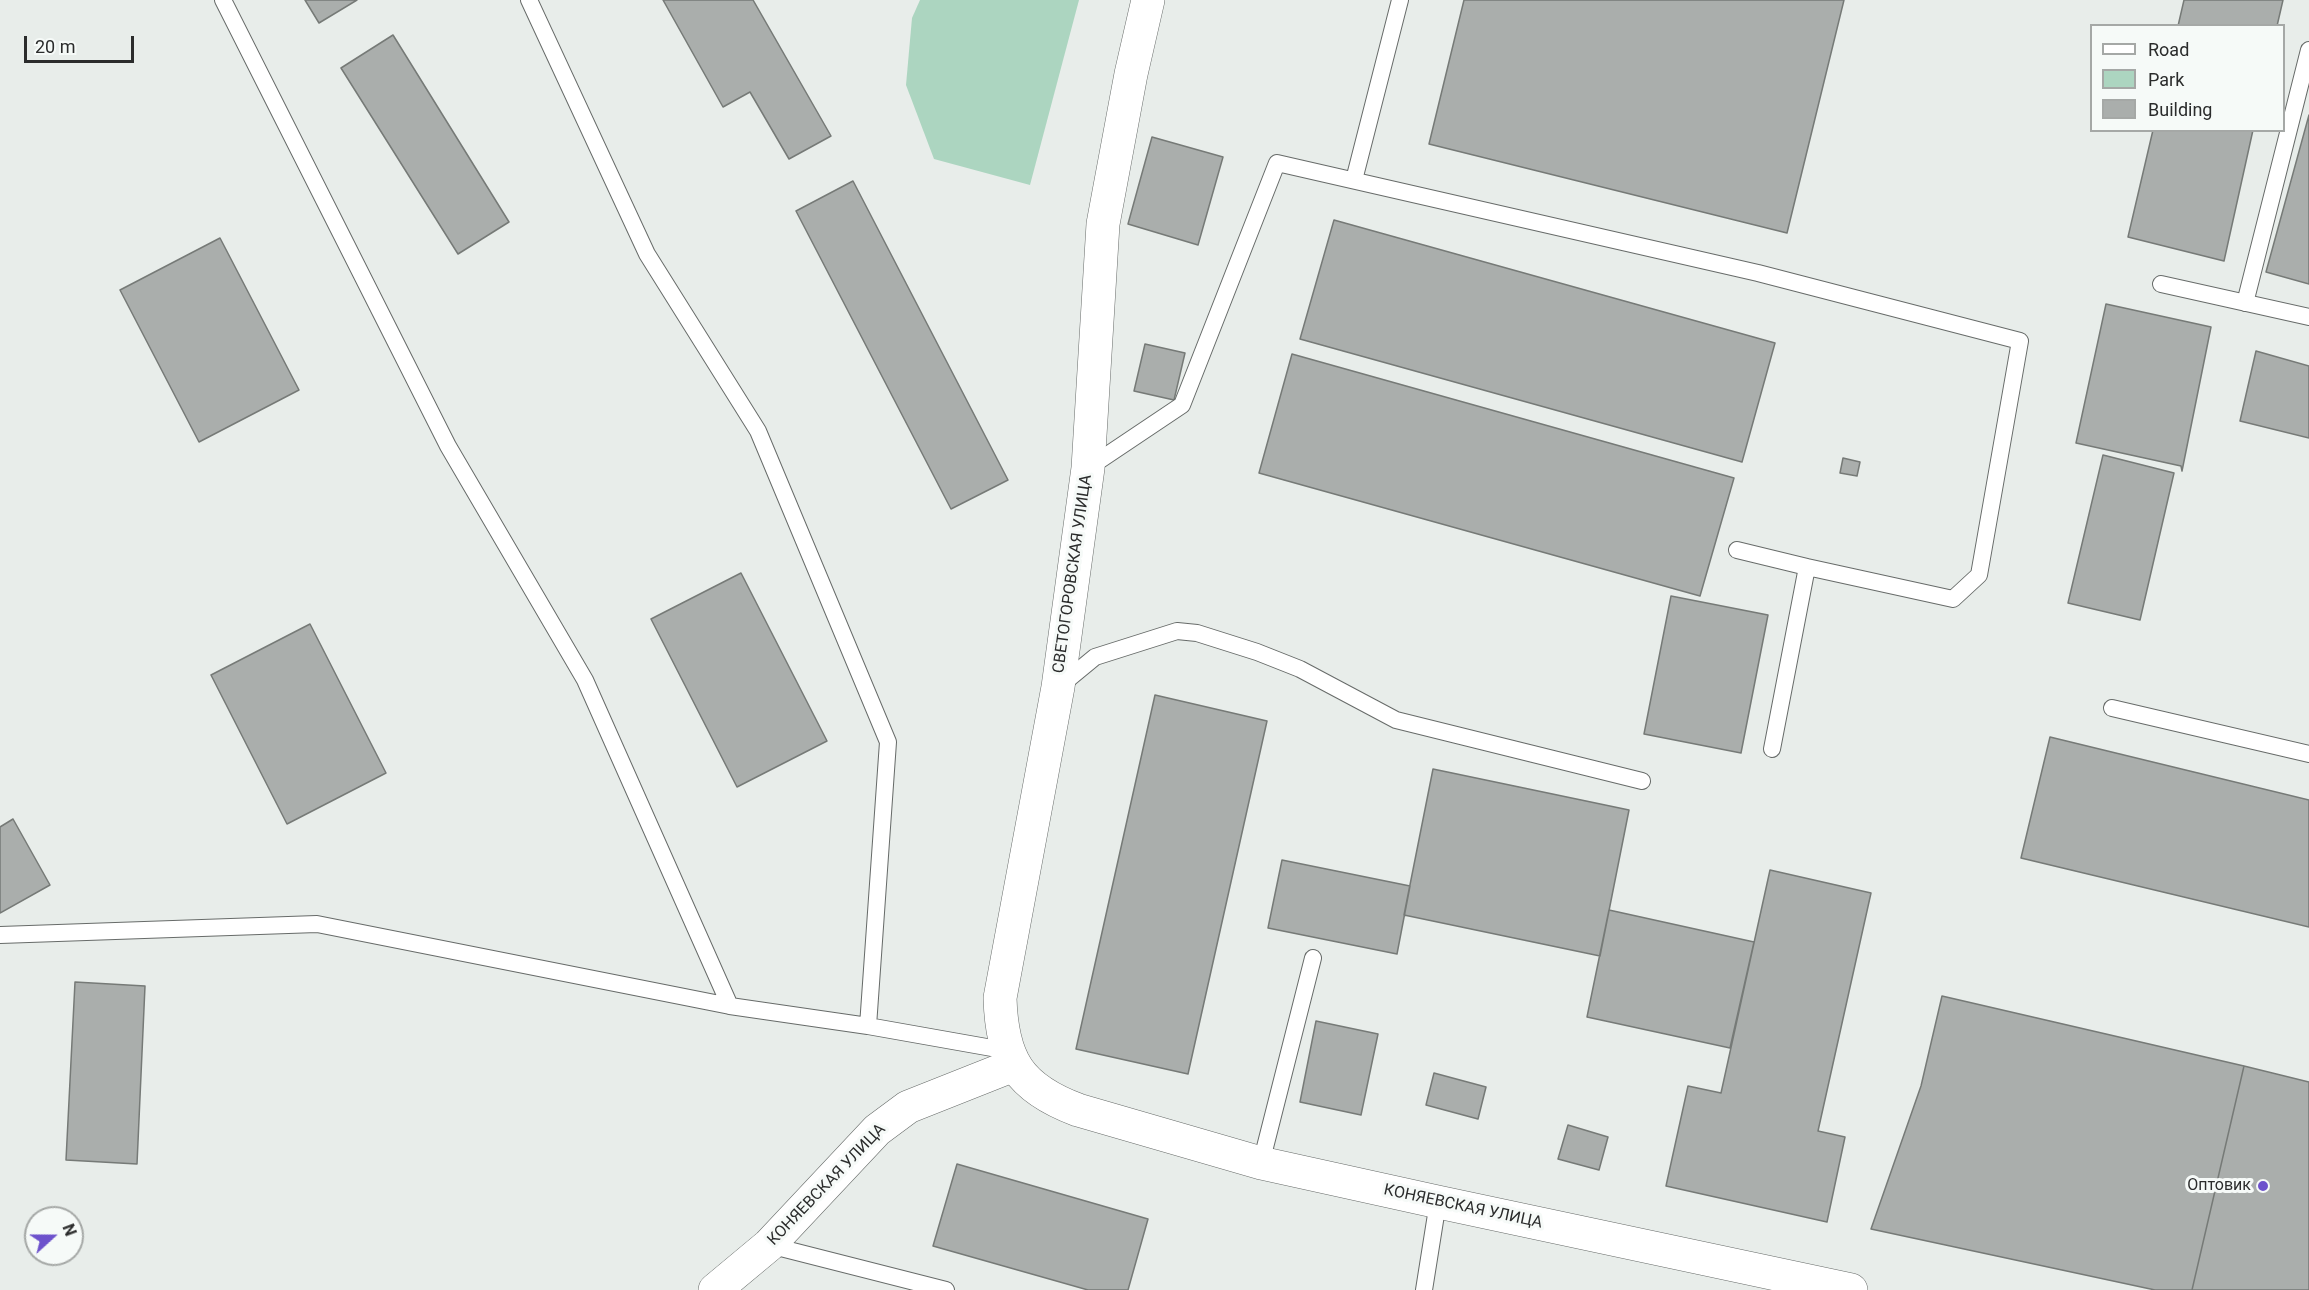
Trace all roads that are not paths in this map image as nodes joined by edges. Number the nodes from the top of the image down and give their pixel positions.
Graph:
1 (223, 0) edge
2 (529, 0) edge
3 (1148, 0) edge
4 (1400, 0) edge
5 (2309, 50) edge
6 (1354, 180) junction
7 (2160, 284) dead end
8 (2245, 303) junction
9 (2309, 317) edge
10 (1088, 468) junction
11 (1737, 550) dead end
12 (1808, 567) junction
13 (1058, 687) junction
14 (2112, 708) dead end
15 (1772, 749) dead end
16 (2309, 754) edge
17 (1642, 782) dead end
18 (0, 935) edge
19 (1313, 958) dead end
20 (730, 1006) junction
21 (868, 1026) junction
22 (1012, 1058) junction
23 (1078, 1110) joint
24 (1261, 1162) junction
25 (1438, 1202) junction
26 (769, 1245) junction
27 (715, 1290) edge
28 (946, 1290) edge
29 (1424, 1290) edge
30 (1851, 1290) edge

1 - 20 lane
2 - 21 lane
3 - 10 street, СВЕТОГОРОВСКАЯ УЛИЦА
4 - 6 lane
5 - 8 lane
6 - 10 lane
6 - 12 lane
7 - 8 lane
8 - 9 lane
10 - 13 street, СВЕТОГОРОВСКАЯ УЛИЦА
11 - 12 lane
12 - 15 lane
13 - 17 lane
13 - 22 street, СВЕТОГОРОВСКАЯ УЛИЦА
14 - 16 lane
18 - 20 lane
19 - 24 lane
20 - 21 lane
21 - 22 lane
22 - 23 street, СВЕТОГОРОВСКАЯ УЛИЦА
22 - 26 street, КОНЯЕВСКАЯ УЛИЦА
23 - 24 street, КОНЯЕВСКАЯ УЛИЦА
24 - 25 street, КОНЯЕВСКАЯ УЛИЦА
25 - 29 lane
25 - 30 street, КОНЯЕВСКАЯ УЛИЦА
26 - 27 street, КОНЯЕВСКАЯ УЛИЦА
26 - 28 lane

